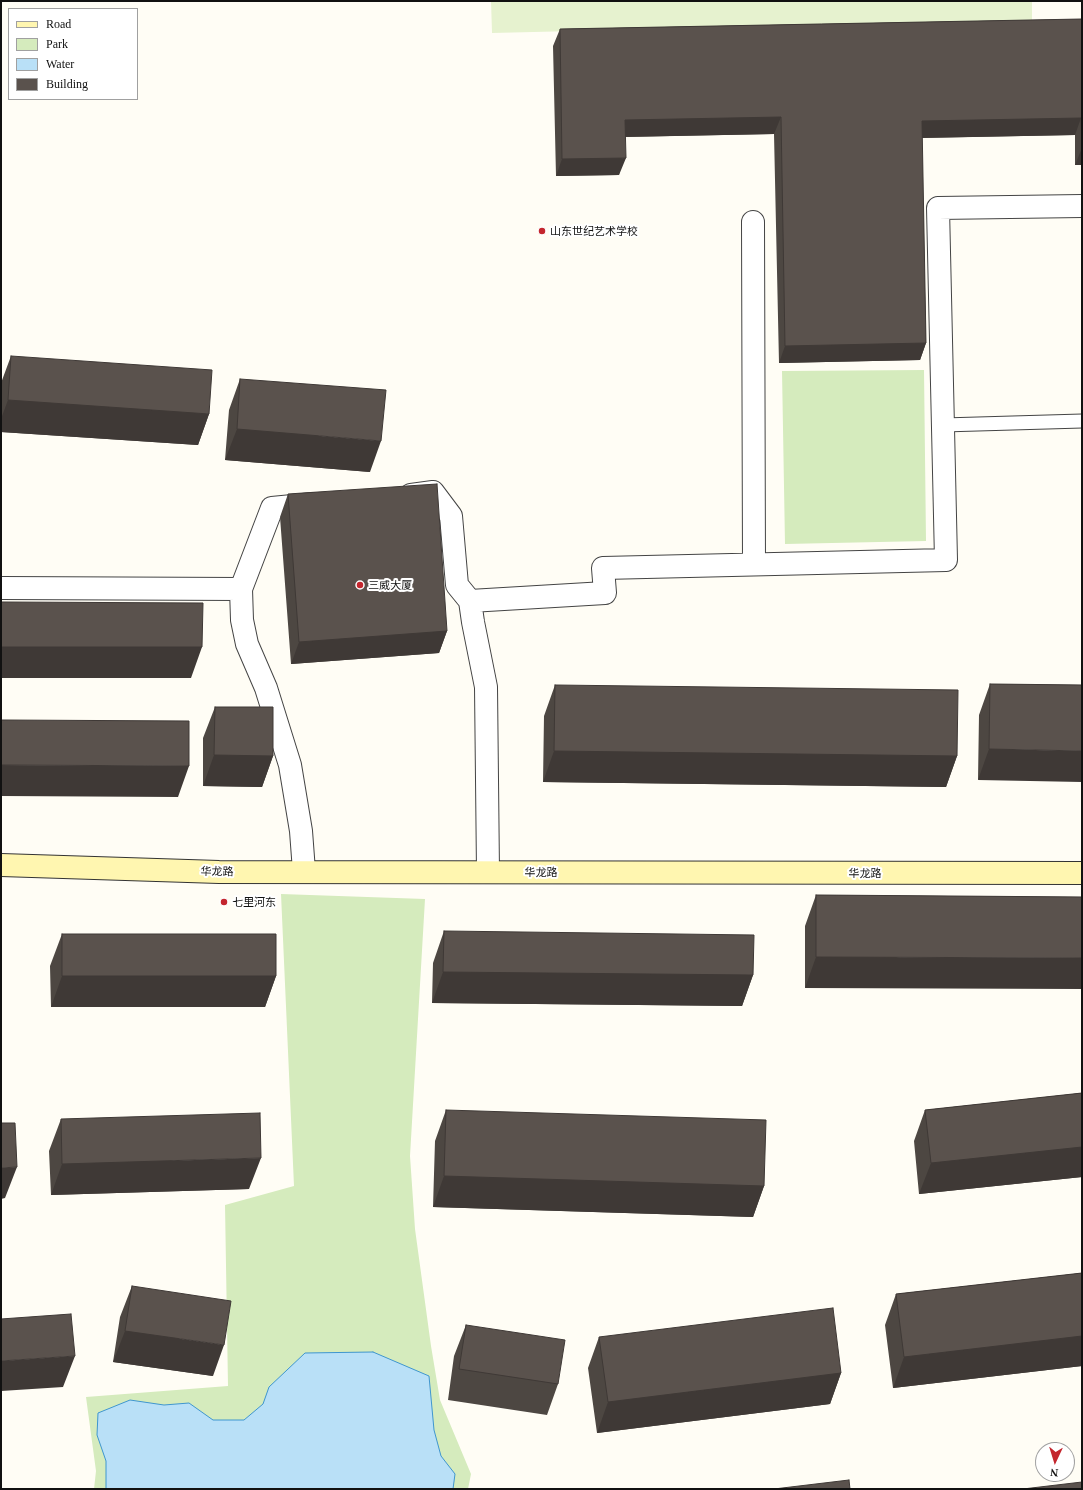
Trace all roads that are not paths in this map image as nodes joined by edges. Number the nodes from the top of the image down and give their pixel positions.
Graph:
1 (1082, 206) edge
2 (752, 222) dead end
3 (1082, 421) edge
4 (943, 425) junction
5 (395, 496) edge
6 (334, 502) edge
7 (754, 564) junction
8 (1, 588) edge
9 (241, 589) junction
10 (470, 600) junction
11 (1, 865) edge
12 (304, 871) junction
13 (488, 872) junction
14 (1082, 873) edge

1 - 4 street
2 - 7 street
3 - 4 lane
4 - 7 street
5 - 10 street
6 - 9 street
7 - 10 street
8 - 9 street
9 - 12 street
10 - 13 street
11 - 12 main road, 华龙路
12 - 13 main road, 华龙路
13 - 14 main road, 华龙路

